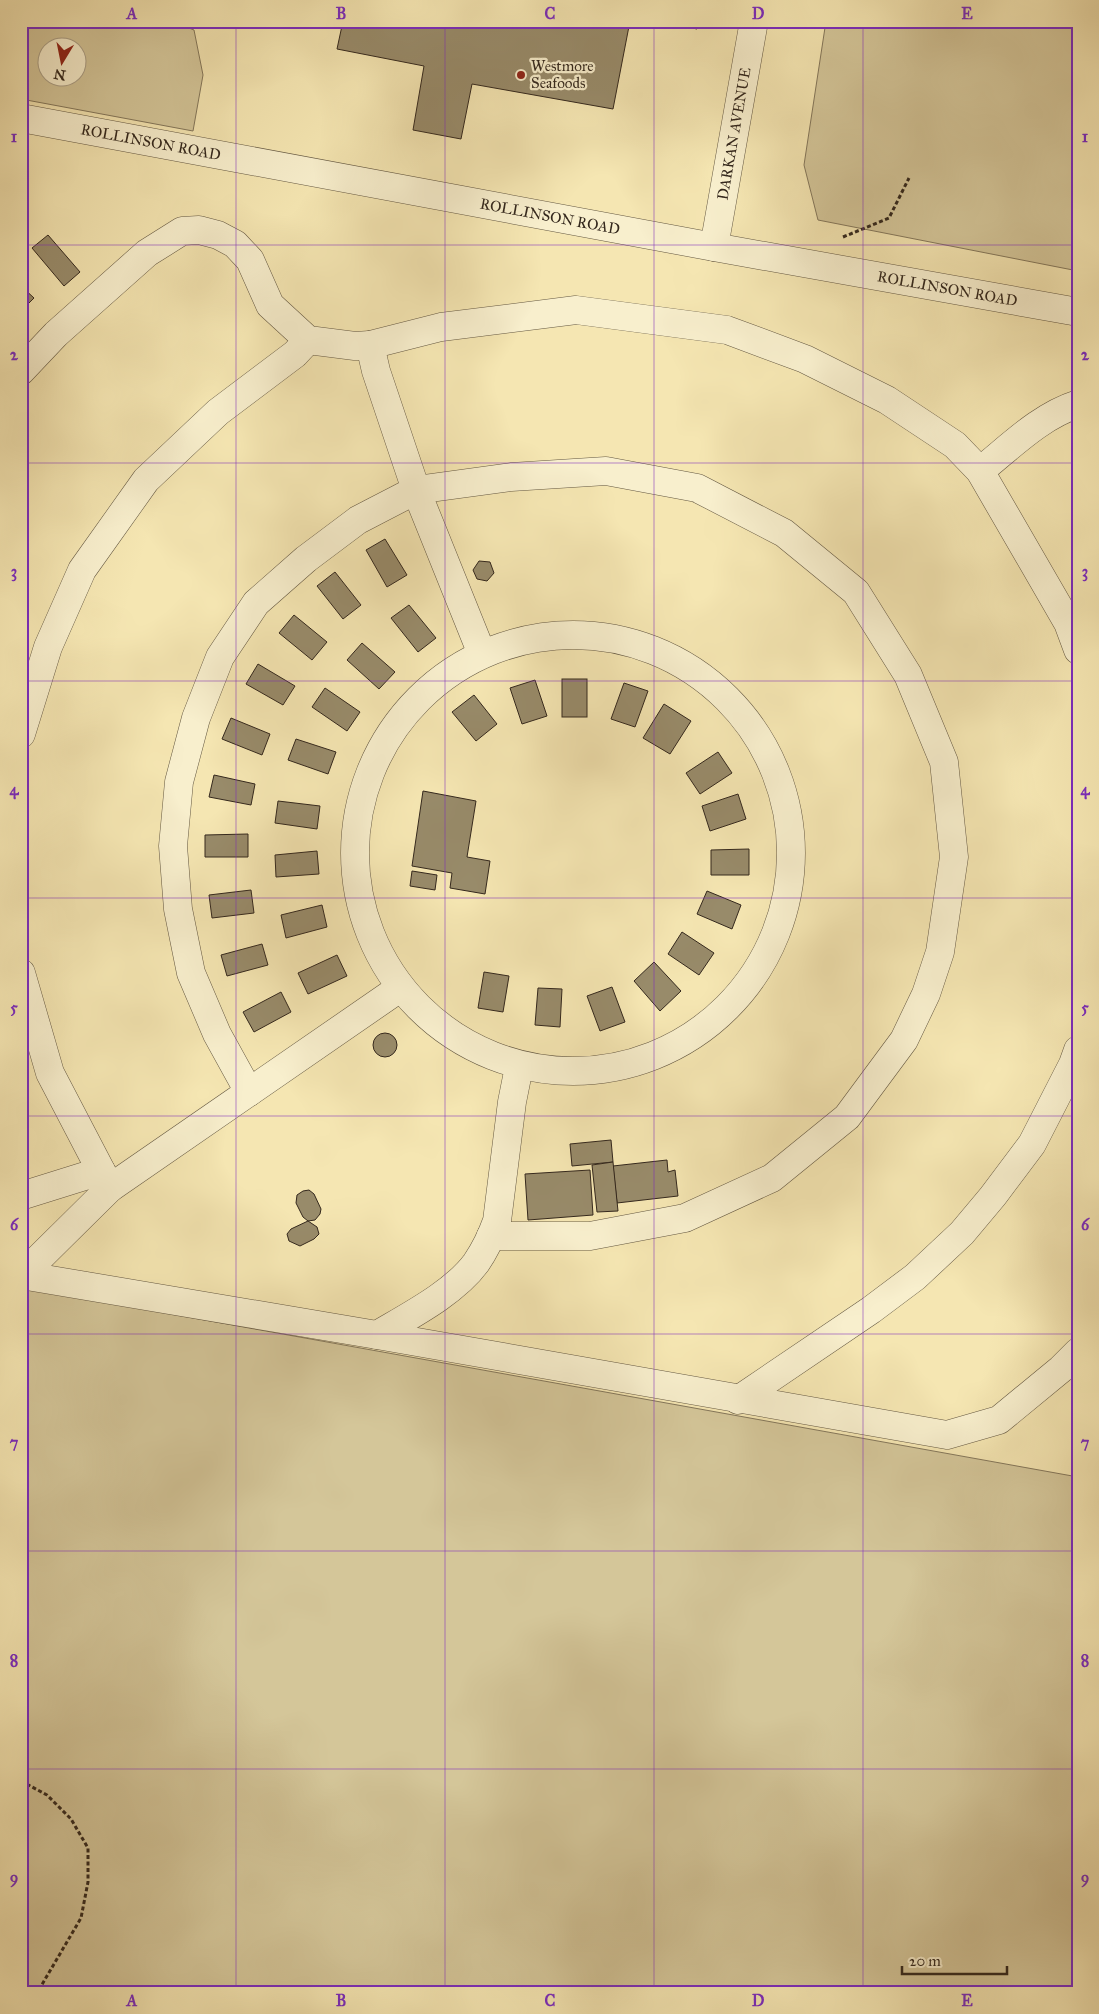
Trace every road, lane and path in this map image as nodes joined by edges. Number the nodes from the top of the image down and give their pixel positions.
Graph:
1 (754, 21) edge
2 (21, 118) edge
3 (909, 178) dead end
4 (714, 247) junction
5 (802, 262) junction
6 (1078, 312) edge
7 (308, 340) junction
8 (370, 345) junction
9 (21, 370) edge
10 (1078, 404) edge
11 (980, 471) junction
12 (416, 490) junction
13 (1078, 650) edge
14 (482, 654) junction
15 (21, 734) edge
16 (21, 974) edge
17 (394, 992) junction
18 (1078, 1050) edge
19 (519, 1067) junction
20 (249, 1092) junction
21 (106, 1179) junction
22 (21, 1196) edge
23 (491, 1236) junction
24 (22, 1275) edge
25 (377, 1335) junction
26 (1078, 1352) edge
27 (738, 1400) junction
28 (21, 1781) edge
29 (37, 1993) edge

1 - 4 street, DARKAN AVENUE
2 - 4 street, ROLLINSON ROAD
3 - 5 path
4 - 5 street, ROLLINSON ROAD
5 - 6 street, ROLLINSON ROAD
7 - 8 street
7 - 9 street
7 - 15 street
8 - 11 street
8 - 12 street
10 - 11 street
11 - 13 street
12 - 14 street
12 - 20 street
12 - 23 street
14 - 17 street
14 - 19 street
16 - 21 street
17 - 19 street
17 - 20 street
18 - 27 street
19 - 23 street
20 - 21 street
21 - 22 street
21 - 24 street
23 - 25 street
24 - 25 street
25 - 27 street
26 - 27 street
28 - 29 path

